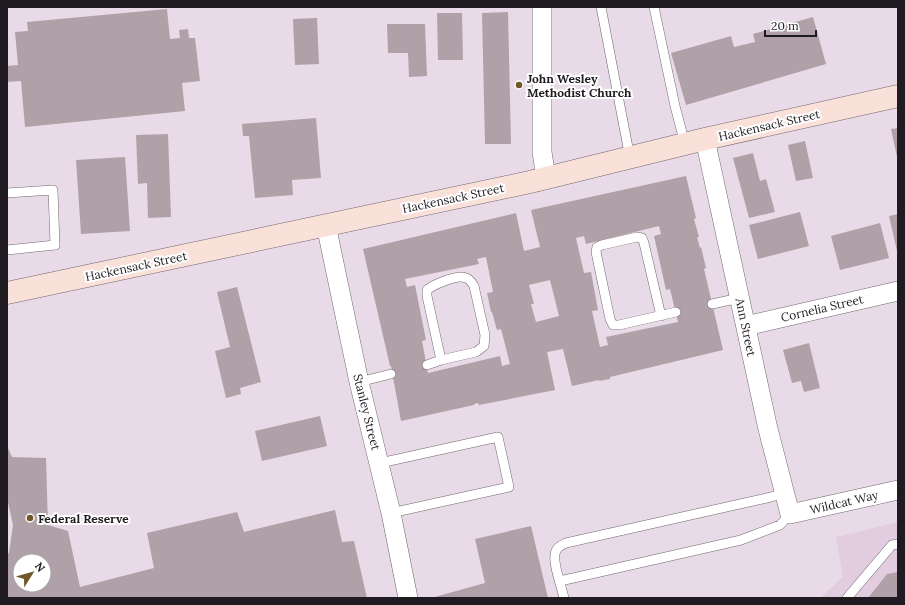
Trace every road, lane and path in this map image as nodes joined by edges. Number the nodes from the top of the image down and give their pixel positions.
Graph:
1 (542, 7) edge
2 (601, 7) edge
3 (654, 7) edge
4 (898, 96) edge
5 (695, 141) junction
6 (630, 158) junction
7 (546, 178) junction
8 (7, 193) edge
9 (326, 225) junction
10 (7, 250) edge
11 (898, 290) edge
12 (7, 293) edge
13 (740, 298) junction
14 (712, 304) dead end
15 (676, 312) dead end
16 (661, 316) junction
17 (746, 326) junction
18 (441, 360) junction
19 (427, 365) dead end
20 (391, 374) dead end
21 (360, 382) junction
22 (380, 463) junction
23 (898, 490) edge
24 (784, 493) junction
25 (391, 513) junction
26 (790, 514) junction
27 (898, 544) edge
28 (560, 581) junction
29 (408, 598) edge
30 (564, 598) edge
31 (847, 598) edge

1 - 7 street
2 - 6 lane
3 - 5 lane
4 - 5 main road, Hackensack Street
5 - 6 main road, Hackensack Street
5 - 13 street, Ann Street
6 - 7 main road, Hackensack Street
7 - 9 main road, Hackensack Street
8 - 10 lane
9 - 12 main road, Hackensack Street
9 - 21 street, Stanley Street
11 - 17 street, Cornelia Street
13 - 14 lane
13 - 17 street, Ann Street
15 - 16 lane
16 - 16 lane
17 - 24 street, Ann Street
18 - 18 lane
18 - 19 lane
20 - 21 lane
21 - 22 street, Stanley Street
22 - 25 street, Stanley Street
22 - 25 lane
23 - 26 street, Wildcat Way
24 - 26 street, Ann Street
24 - 28 lane
25 - 29 street, Stanley Street
26 - 28 lane
27 - 31 lane
28 - 30 lane

